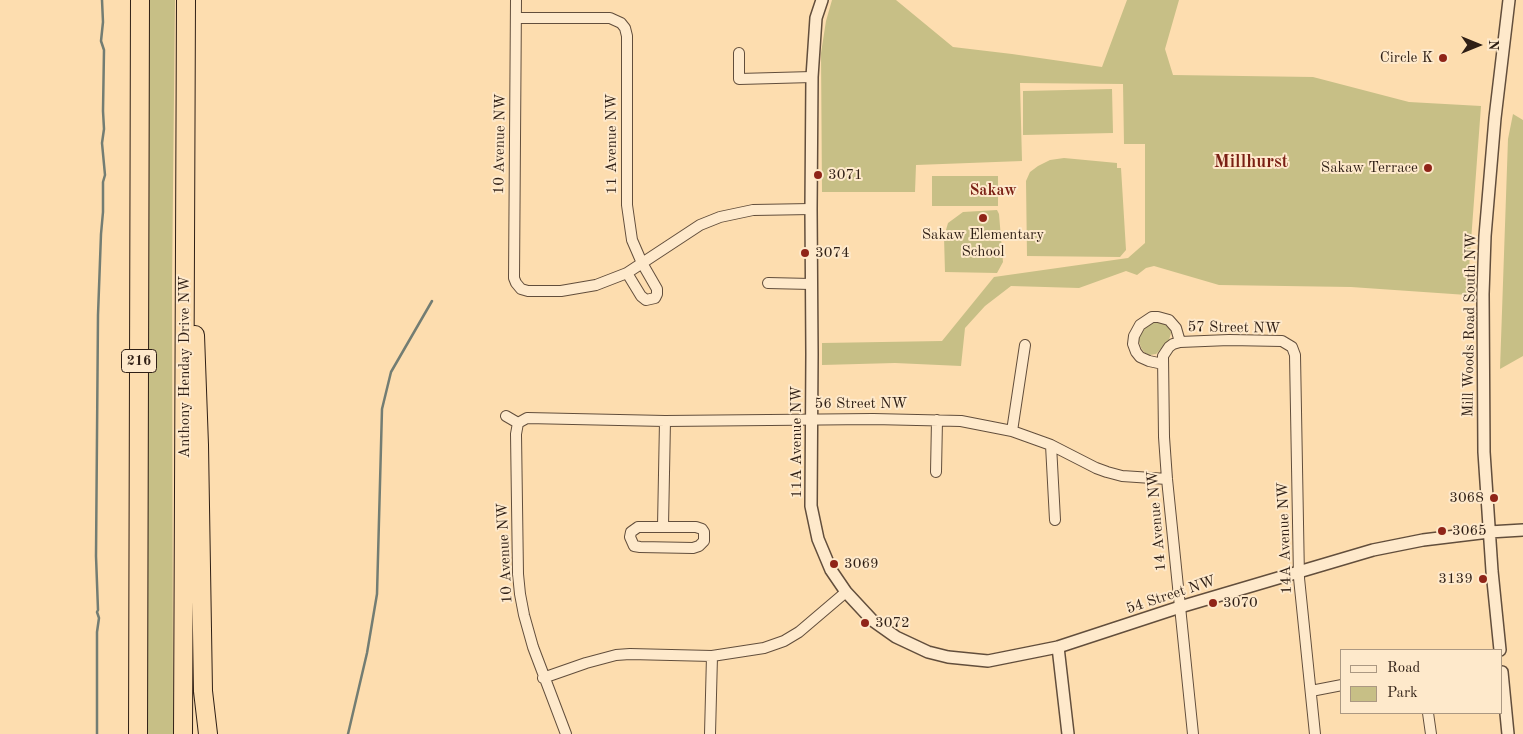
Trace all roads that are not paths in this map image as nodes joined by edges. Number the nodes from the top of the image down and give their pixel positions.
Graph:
1 (140, 0) edge
2 (186, 0) edge
3 (516, 0) edge
4 (822, 0) edge
5 (1509, 0) edge
6 (517, 18) junction
7 (738, 53) dead end
8 (812, 77) junction
9 (811, 209) junction
10 (185, 253) junction
11 (642, 264) junction
12 (627, 273) junction
13 (768, 283) dead end
14 (811, 284) junction
15 (1180, 342) junction
16 (1288, 344) joint
17 (1025, 345) dead end
18 (1163, 360) junction
19 (506, 416) dead end
20 (811, 419) junction
21 (936, 420) junction
22 (665, 421) junction
23 (518, 423) junction
24 (1012, 430) junction
25 (1051, 445) junction
26 (936, 472) dead end
27 (1167, 479) junction
28 (1055, 520) dead end
29 (663, 526) junction
30 (1523, 530) edge
31 (1489, 532) junction
32 (1299, 571) junction
33 (846, 592) junction
34 (1180, 606) junction
35 (184, 626) junction
36 (1058, 646) junction
37 (1500, 649) edge
38 (712, 656) junction
39 (544, 678) junction
40 (1503, 682) edge
41 (1340, 685) edge
42 (1311, 691) junction
43 (1428, 714) edge
44 (137, 730) edge
45 (183, 734) edge
46 (192, 734) edge
47 (208, 734) edge
48 (566, 734) edge
49 (710, 734) edge
50 (1068, 734) edge
51 (1193, 734) edge
52 (1315, 734) edge
53 (1431, 734) edge
54 (1508, 734) edge

1 - 44 highway, 216
2 - 10 highway, Anthony Henday Drive NW
3 - 6 street, 10 Avenue NW
4 - 8 street, 11A Avenue NW
5 - 31 street, Mill Woods Road South NW
6 - 11 street, 11 Avenue NW
6 - 12 street, 10 Avenue NW
7 - 8 street
8 - 9 street, 11A Avenue NW
9 - 11 street
9 - 14 street, 11A Avenue NW
10 - 35 highway, Anthony Henday Drive NW
10 - 47 highway
11 - 12 street
11 - 12 street, 11 Avenue NW
13 - 14 street
14 - 20 street, 11A Avenue NW
15 - 16 street, 57 Street NW
15 - 18 street, 57 Street NW
15 - 18 street, 57 Street NW
16 - 32 street, 14A Avenue NW
17 - 24 street
18 - 27 street, 14 Avenue NW
19 - 23 street
20 - 21 street, 56 Street NW
20 - 22 street, 56 Street NW
20 - 33 street, 11A Avenue NW
21 - 24 street, 56 Street NW
21 - 26 street
22 - 23 street, 56 Street NW
22 - 29 street
23 - 39 street, 10 Avenue NW
24 - 25 street, 56 Street NW
25 - 27 street, 56 Street NW
25 - 28 street
27 - 34 street, 14 Avenue NW
29 - 29 street
30 - 31 street, 54 Street NW
31 - 32 street, 54 Street NW
31 - 37 street, Mill Woods Road South NW
32 - 34 street, 54 Street NW
32 - 42 street, 14A Avenue NW
33 - 36 street, 54 Street NW
33 - 38 street
34 - 36 street, 54 Street NW
34 - 51 street, 14 Avenue NW
35 - 45 highway, Anthony Henday Drive NW
35 - 46 highway
36 - 50 street
38 - 39 street
38 - 49 street
39 - 48 street, 10 Avenue NW
40 - 54 street
41 - 42 street
42 - 52 street, 14A Avenue NW
43 - 53 street

